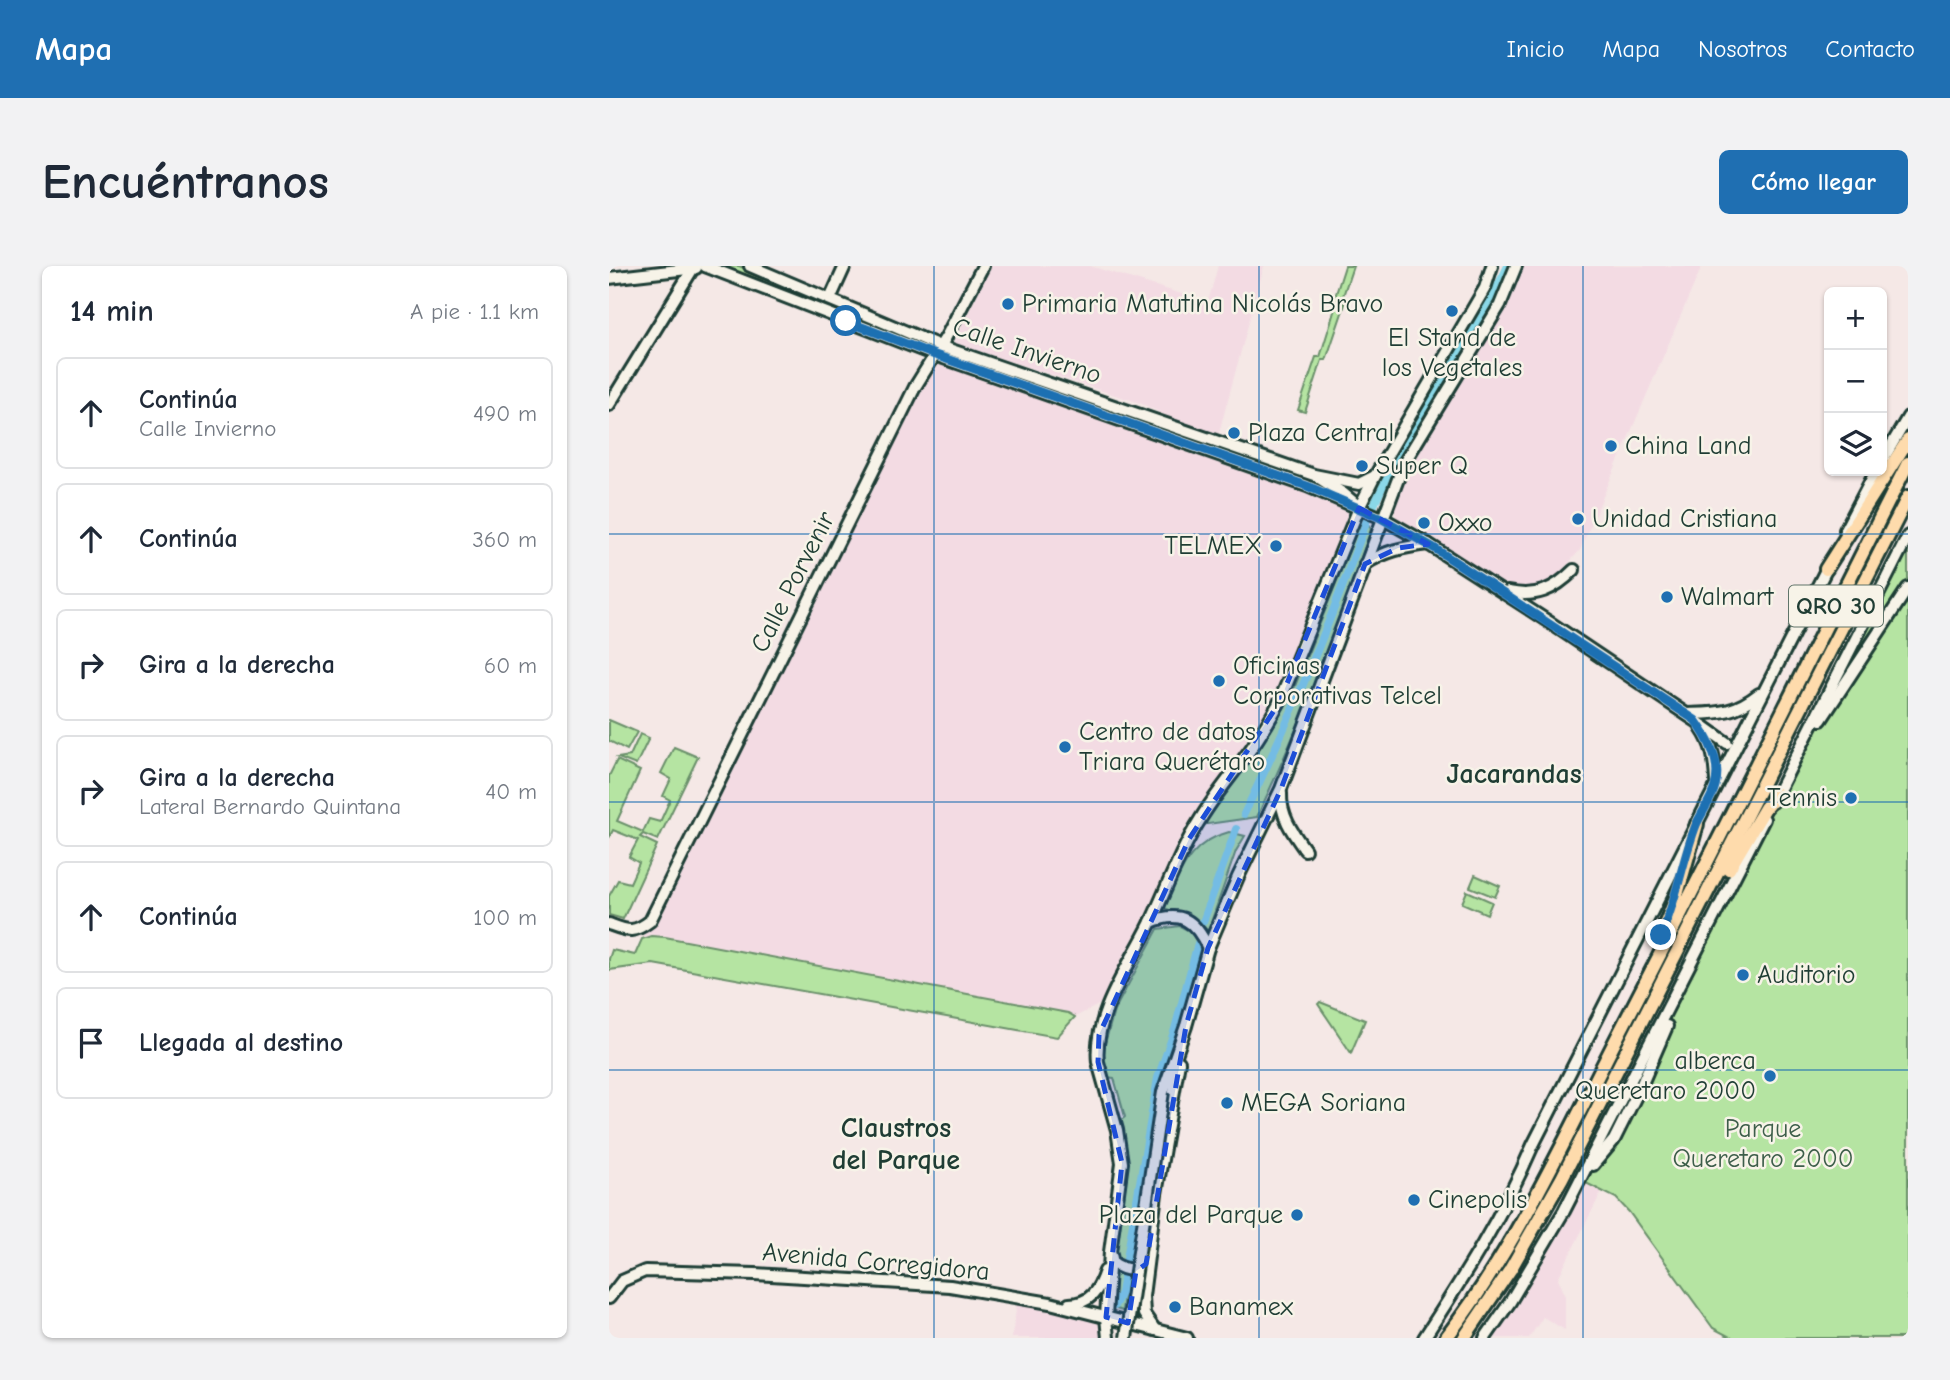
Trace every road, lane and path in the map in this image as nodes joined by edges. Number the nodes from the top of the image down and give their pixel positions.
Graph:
1 (750, 266) edge
2 (845, 266) edge
3 (983, 266) edge
4 (1492, 266) edge
5 (1516, 266) edge
6 (699, 267) edge
7 (609, 278) edge
8 (830, 299) junction
9 (870, 316) junction
10 (866, 328) junction
11 (938, 350) junction
12 (609, 405) edge
13 (1908, 417) edge
14 (1908, 440) edge
15 (1887, 453) edge
16 (1908, 463) edge
17 (1314, 475) junction
18 (1375, 476) junction
19 (1873, 476) edge
20 (1908, 497) edge
21 (1361, 509) junction
22 (1380, 518) junction
23 (1908, 536) edge
24 (1429, 544) junction
25 (1365, 564) junction
26 (1826, 569) junction
27 (1574, 570) dead end
28 (1908, 588) edge
29 (1499, 590) junction
30 (1764, 691) junction
31 (1691, 717) junction
32 (1727, 743) dead end
33 (1791, 766) junction
34 (1716, 785) junction
35 (1281, 789) junction
36 (1777, 794) junction
37 (1697, 824) junction
38 (1305, 850) dead end
39 (1151, 922) junction
40 (609, 924) edge
41 (1208, 948) junction
42 (1637, 999) junction
43 (1186, 1026) junction
44 (1639, 1027) junction
45 (1110, 1252) junction
46 (1146, 1264) junction
47 (609, 1298) edge
48 (1050, 1303) junction
49 (1106, 1317) junction
50 (1155, 1330) junction
51 (1108, 1338) edge
52 (1126, 1338) edge
53 (1187, 1338) edge
54 (1424, 1338) edge
55 (1446, 1338) edge
56 (1464, 1338) edge
57 (1485, 1338) edge

1 - 8 street, Calle Invierno
2 - 8 street
3 - 11 street, Calle Porvenir
4 - 18 street
5 - 22 street
6 - 7 street
6 - 10 street, Calle Invierno
6 - 12 street
8 - 9 street, Calle Invierno
9 - 10 street
9 - 11 street, Calle Invierno
10 - 11 street, Calle Invierno
11 - 17 street, Calle Invierno
11 - 21 street, Calle Invierno
11 - 40 street, Calle Porvenir
13 - 15 street
14 - 26 main road
16 - 42 main road, QRO 30
17 - 18 street
17 - 21 street
18 - 21 street
19 - 26 street
20 - 44 main road, QRO 30
21 - 22 street, Calle Invierno
21 - 39 street
22 - 24 street, Calle Invierno
22 - 25 street
23 - 33 street
24 - 25 street
24 - 29 street, Calle Invierno
25 - 35 street
26 - 30 street
27 - 29 street
28 - 33 street
29 - 31 street, Calle Invierno
30 - 31 street
30 - 34 street
31 - 32 street, Calle Invierno
31 - 34 street
33 - 36 street
34 - 37 street
35 - 38 street
35 - 41 street
36 - 44 main road
36 - 57 street
37 - 42 main road
37 - 54 street
39 - 41 street
39 - 45 street
41 - 43 street
42 - 55 main road, QRO 30
43 - 46 street
43 - 52 street, bridge
44 - 56 main road, QRO 30
45 - 46 street
45 - 48 street
45 - 49 street
46 - 50 street
47 - 48 street, Avenida Corregidora
48 - 49 street, Avenida Corregidora
49 - 50 street, Avenida Corregidora
49 - 51 street
50 - 53 street, Avenida Corregidora

